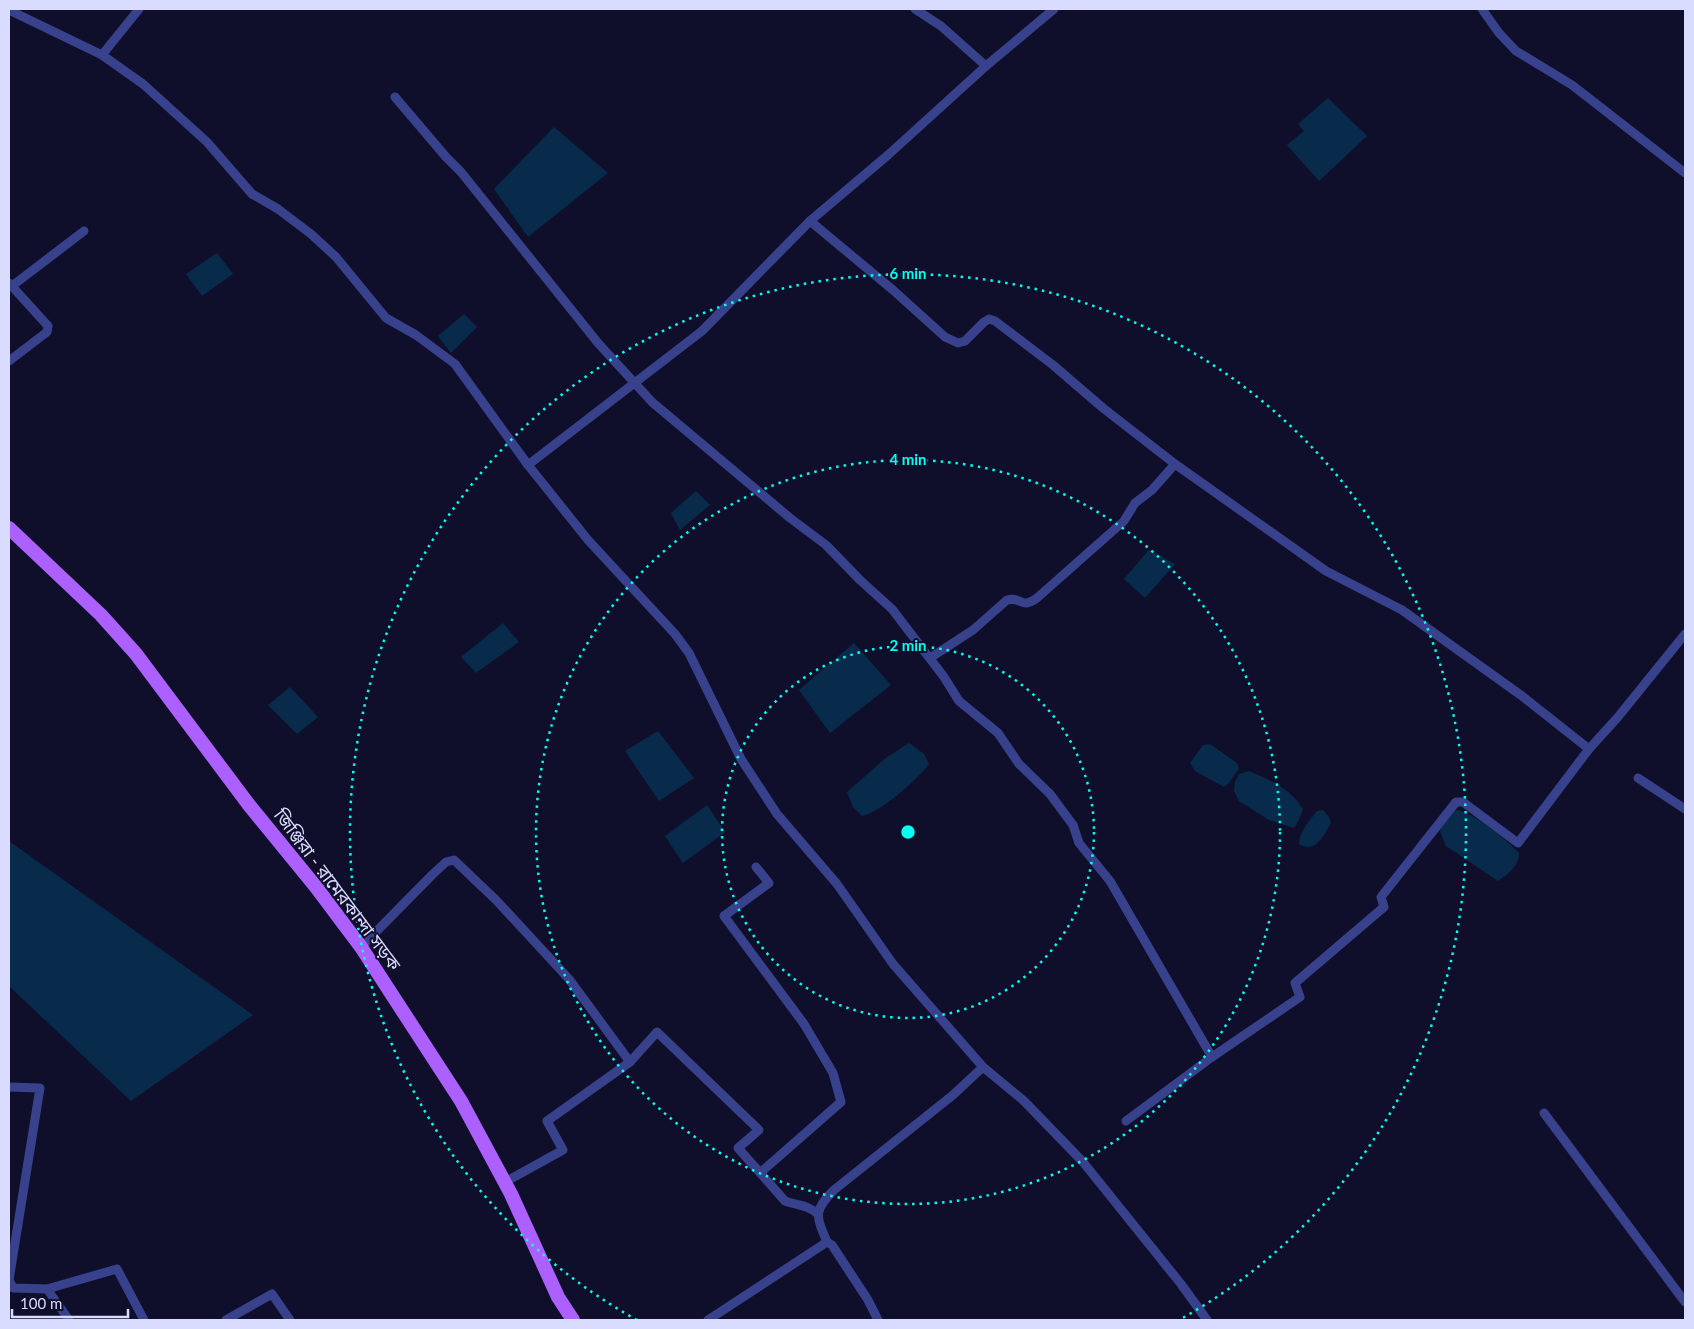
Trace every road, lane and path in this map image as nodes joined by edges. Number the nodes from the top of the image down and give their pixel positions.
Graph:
1 (138, 9) edge
2 (915, 9) edge
3 (1054, 9) edge
4 (1482, 9) edge
5 (9, 10) edge
6 (102, 55) junction
7 (986, 66) junction
8 (395, 97) dead end
9 (1685, 172) edge
10 (810, 221) junction
11 (84, 231) dead end
12 (10, 284) edge
13 (9, 361) edge
14 (1175, 464) junction
15 (528, 465) junction
16 (9, 528) edge
17 (1685, 634) edge
18 (930, 658) junction
19 (1589, 750) junction
20 (1638, 778) dead end
21 (1685, 809) edge
22 (756, 867) dead end
23 (361, 947) junction
24 (1212, 1057) junction
25 (630, 1062) junction
26 (983, 1068) junction
27 (9, 1087) edge
28 (1544, 1113) dead end
29 (1126, 1121) dead end
30 (761, 1172) junction
31 (505, 1182) junction
32 (818, 1214) junction
33 (827, 1242) junction
34 (47, 1289) junction
35 (1685, 1302) edge
36 (69, 1320) edge
37 (144, 1320) edge
38 (226, 1320) edge
39 (290, 1320) edge
40 (573, 1320) edge
41 (708, 1320) edge
42 (878, 1320) edge
43 (1207, 1320) edge

1 - 6 street
2 - 7 street
3 - 7 street
4 - 9 street
5 - 6 street
6 - 15 street
7 - 10 street
8 - 18 street
10 - 14 street
10 - 15 street
11 - 12 street
12 - 13 street
14 - 18 street
14 - 19 street
15 - 26 street
16 - 23 main road, জিঞ্জিরা - রামেরকান্দা সড়ক
17 - 19 street
18 - 24 street
19 - 24 street
20 - 21 street
22 - 30 street
23 - 25 street
23 - 31 main road, জিঞ্জিরা - রামেরকান্দা সড়ক
24 - 29 street
25 - 30 street
25 - 31 street
26 - 32 street
26 - 43 street
27 - 34 street
28 - 35 street
30 - 32 street
31 - 40 main road, জিঞ্জিরা - রামেরকান্দা সড়ক
32 - 33 street
33 - 41 street
33 - 42 street
34 - 36 street
34 - 37 street
38 - 39 street

